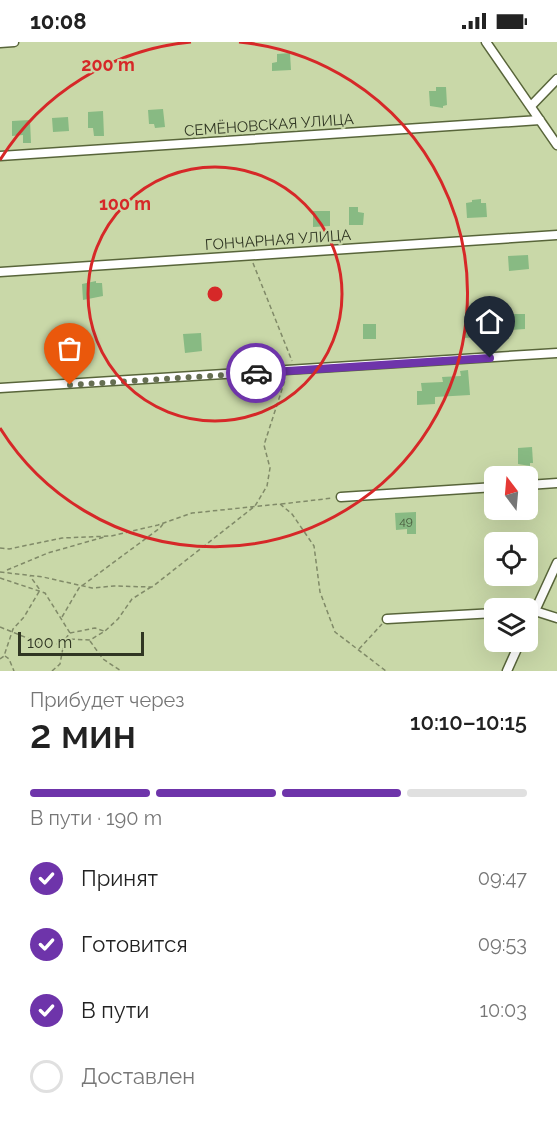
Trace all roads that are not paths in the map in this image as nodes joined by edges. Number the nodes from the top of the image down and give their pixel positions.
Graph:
1 (14, 42) edge
2 (486, 42) edge
3 (0, 43) edge
4 (557, 79) edge
5 (531, 106) junction
6 (540, 120) junction
7 (557, 145) edge
8 (0, 156) edge
9 (557, 235) edge
10 (0, 272) edge
11 (557, 353) edge
12 (0, 389) edge
13 (557, 483) edge
14 (538, 484) edge
15 (484, 488) edge
16 (341, 497) road end
17 (557, 563) edge
18 (538, 599) edge
19 (538, 613) edge
20 (484, 614) edge
21 (557, 618) edge
22 (387, 619) road end
23 (516, 652) edge
24 (507, 671) edge

1 - 3 street
2 - 5 street
4 - 5 street
5 - 6 street
6 - 7 street
6 - 8 street, СЕМЁНОВСКАЯ УЛИЦА
9 - 10 street, ГОНЧАРНАЯ УЛИЦА
11 - 12 street
13 - 14 street
15 - 16 street
17 - 18 street
19 - 21 street
20 - 22 street
23 - 24 street

